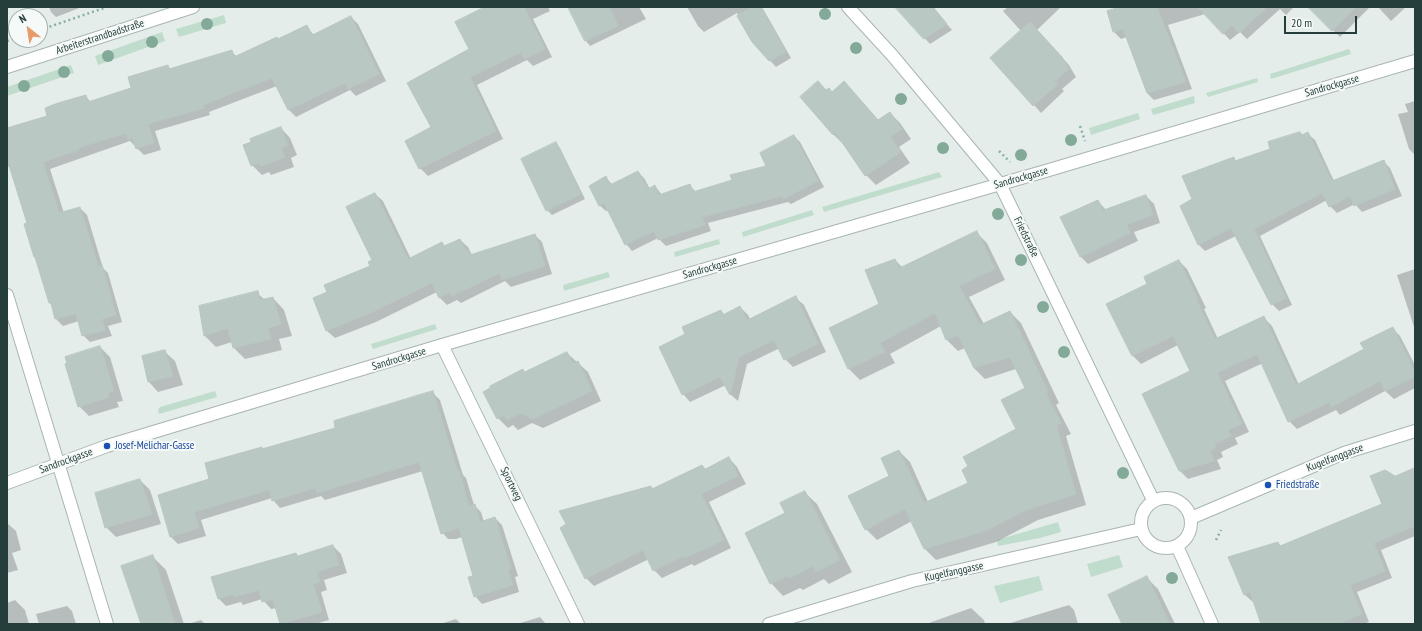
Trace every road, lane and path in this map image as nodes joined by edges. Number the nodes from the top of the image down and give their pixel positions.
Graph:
1 (107, 7) edge
2 (193, 7) edge
3 (848, 7) edge
4 (48, 27) edge
5 (1415, 61) edge
6 (7, 67) edge
7 (1080, 126) dead end
8 (1081, 145) dead end
9 (999, 151) dead end
10 (1014, 166) dead end
11 (1000, 184) junction
12 (7, 295) edge
13 (442, 345) junction
14 (1415, 431) edge
15 (59, 464) junction
16 (7, 483) edge
17 (1154, 500) junction
18 (1191, 518) junction
19 (1141, 529) junction
20 (1221, 530) dead end
21 (1216, 540) dead end
22 (1177, 546) junction
23 (107, 624) edge
24 (578, 624) edge
25 (768, 624) edge
26 (1212, 624) edge

1 - 4 path
2 - 6 street, Arbeiterstrandbadstraße
3 - 11 street, Friedstraße
5 - 11 street, Sandrockgasse
7 - 8 path
9 - 10 path
11 - 13 street, Sandrockgasse
11 - 17 street, Friedstraße
12 - 15 street
13 - 15 street, Sandrockgasse
13 - 24 street, Sportweg
14 - 18 street, Kugelfanggasse
15 - 16 street, Sandrockgasse
15 - 23 street
17 - 18 street
17 - 19 street
18 - 22 street
19 - 22 street
19 - 25 street, Kugelfanggasse
20 - 21 path
22 - 26 street

